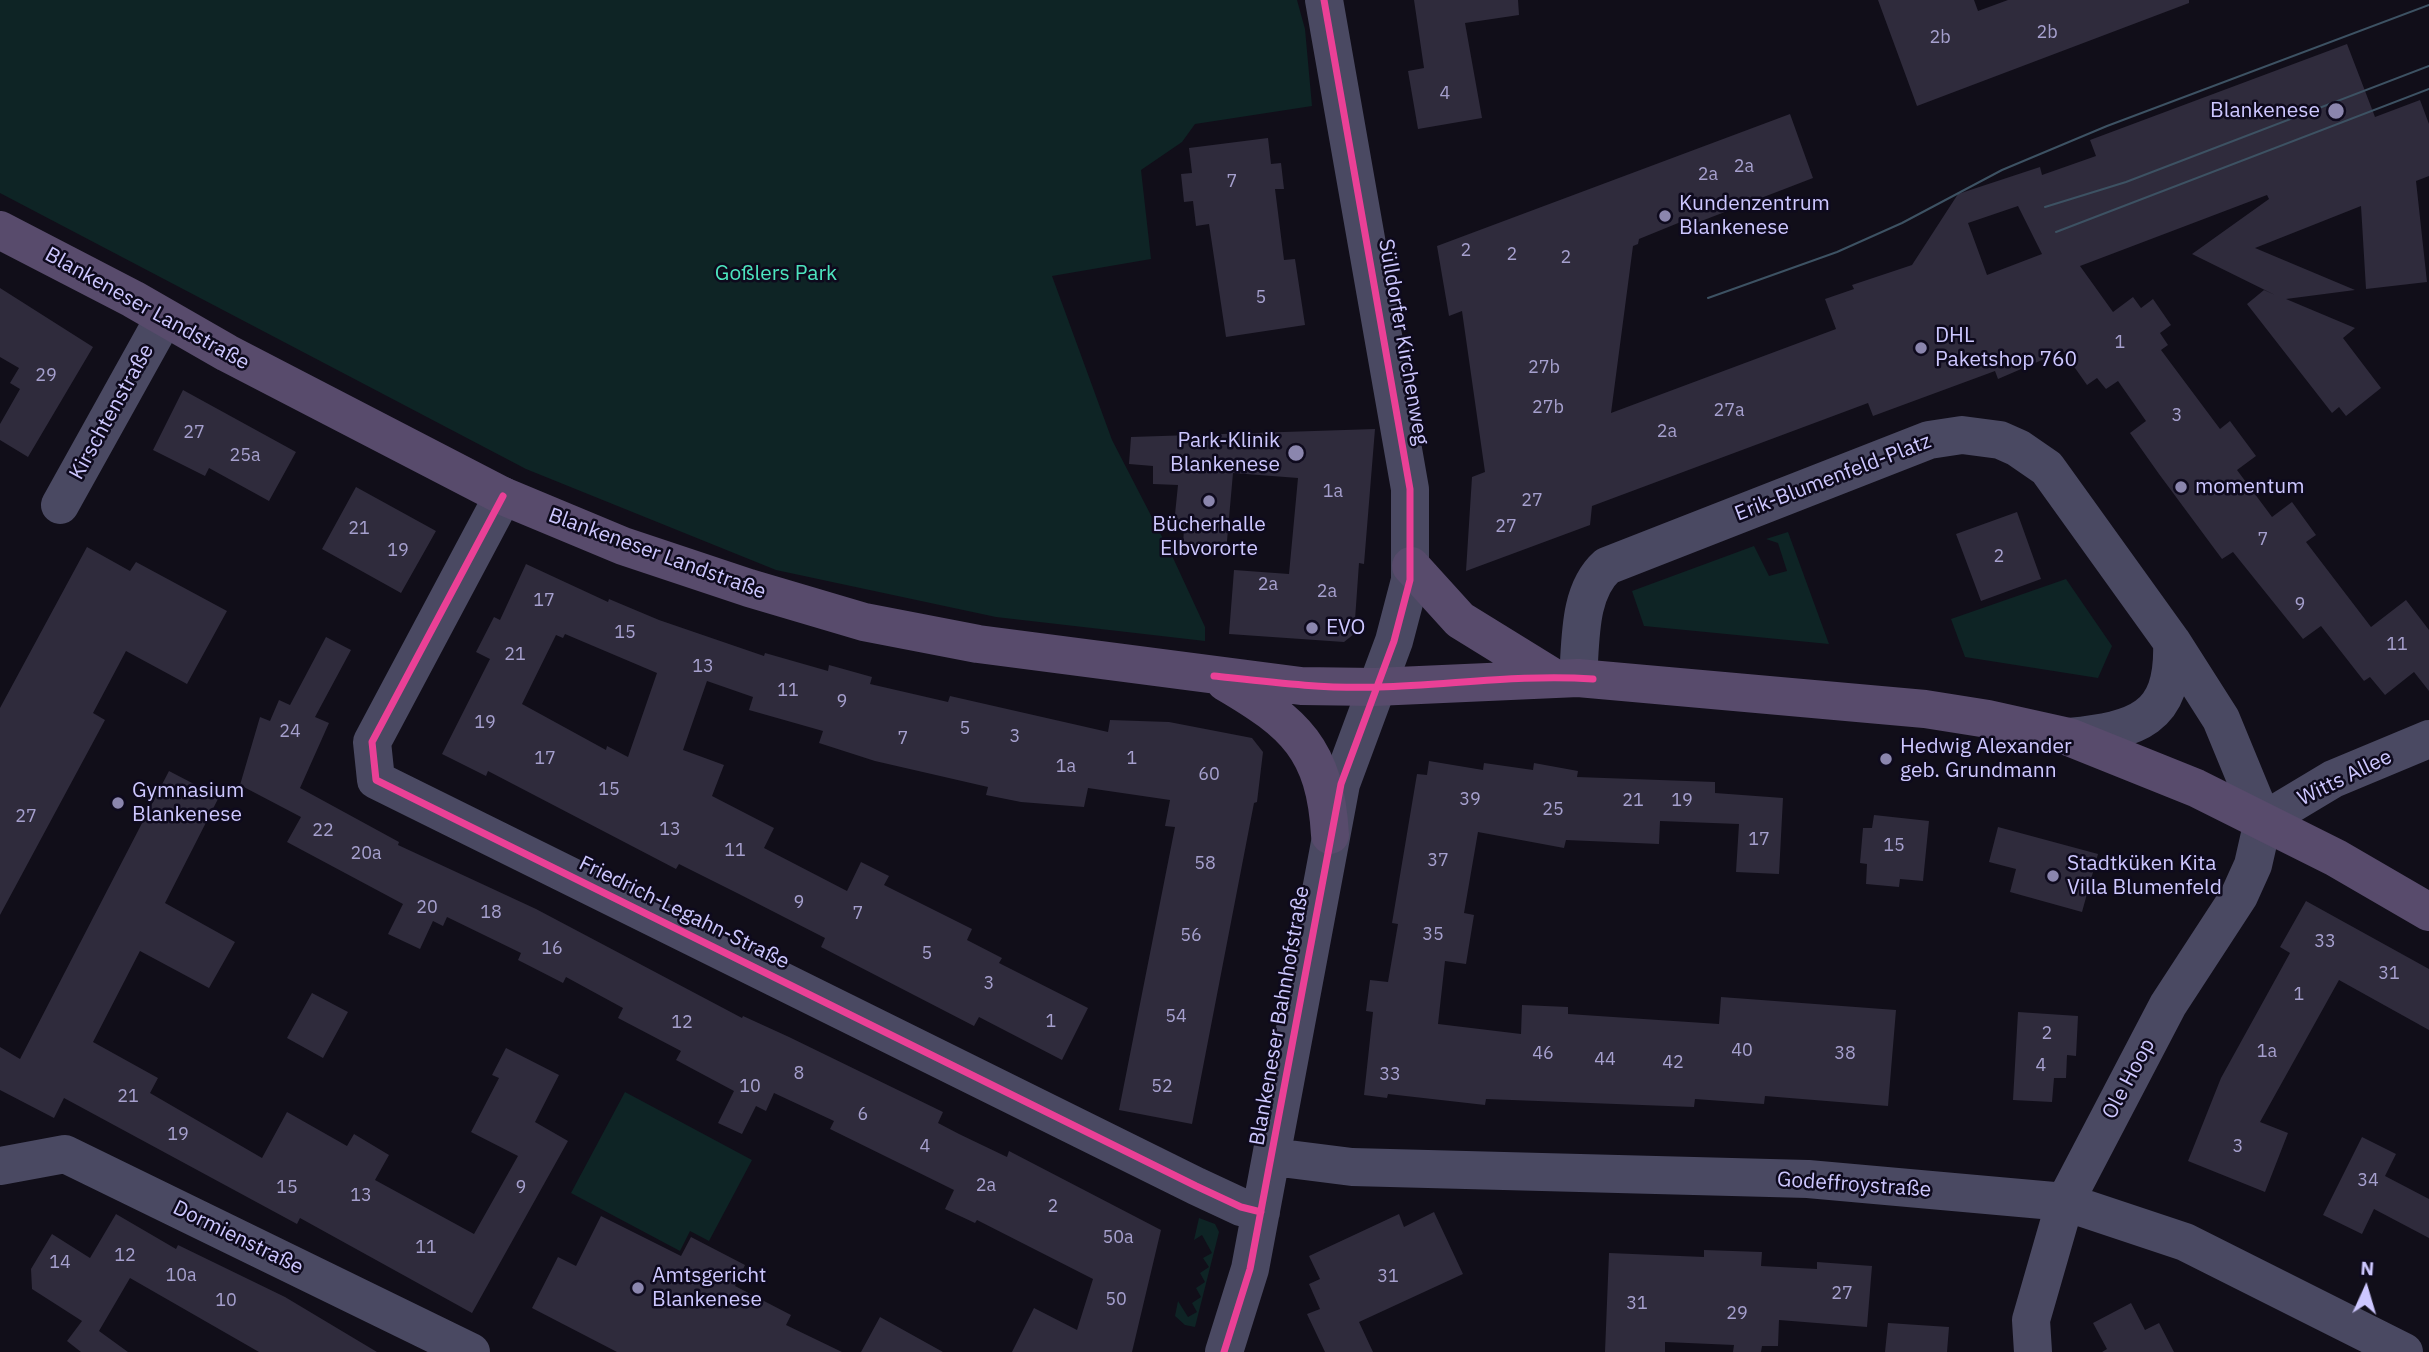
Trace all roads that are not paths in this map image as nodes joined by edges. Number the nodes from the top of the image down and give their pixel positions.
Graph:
1 (1324, 0) edge
2 (0, 230) edge
3 (164, 318) junction
4 (503, 496) junction
5 (60, 505) dead end
6 (1411, 566) junction
7 (2172, 642) junction
8 (1214, 676) junction
9 (1566, 678) junction
10 (1375, 687) junction
11 (2069, 737) junction
12 (2429, 739) edge
13 (2263, 821) junction
14 (1330, 835) junction
15 (2429, 912) edge
16 (1273, 1157) junction
17 (0, 1166) edge
18 (2065, 1202) junction
19 (1262, 1212) junction
20 (471, 1352) edge
21 (1224, 1352) edge
22 (2032, 1352) edge
23 (2404, 1352) edge

1 - 6 street, Sülldorfer Kirchenweg
2 - 3 main road, Blankeneser Landstraße
3 - 4 main road, Blankeneser Landstraße
3 - 5 street, Kirschtenstraße
4 - 8 main road, Blankeneser Landstraße
4 - 19 street, Friedrich-Legahn-Straße
6 - 9 main road
6 - 10 street, Sülldorfer Kirchenweg
7 - 9 street, Erik-Blumenfeld-Platz
7 - 11 street
7 - 13 street, Erik-Blumenfeld-Platz
8 - 10 main road, Blankeneser Landstraße
8 - 14 main road
9 - 10 main road
9 - 11 main road
10 - 14 street, Blankeneser Bahnhofstraße
11 - 13 main road
12 - 13 street, Witts Allee
13 - 15 main road
13 - 18 street, Ole Hoop
14 - 16 street, Blankeneser Bahnhofstraße
16 - 18 street, Godeffroystraße
16 - 19 street, Blankeneser Bahnhofstraße
17 - 20 street, Dormienstraße
18 - 22 street, Ole Hoop
18 - 23 street, Godeffroystraße
19 - 21 street, Blankeneser Bahnhofstraße

